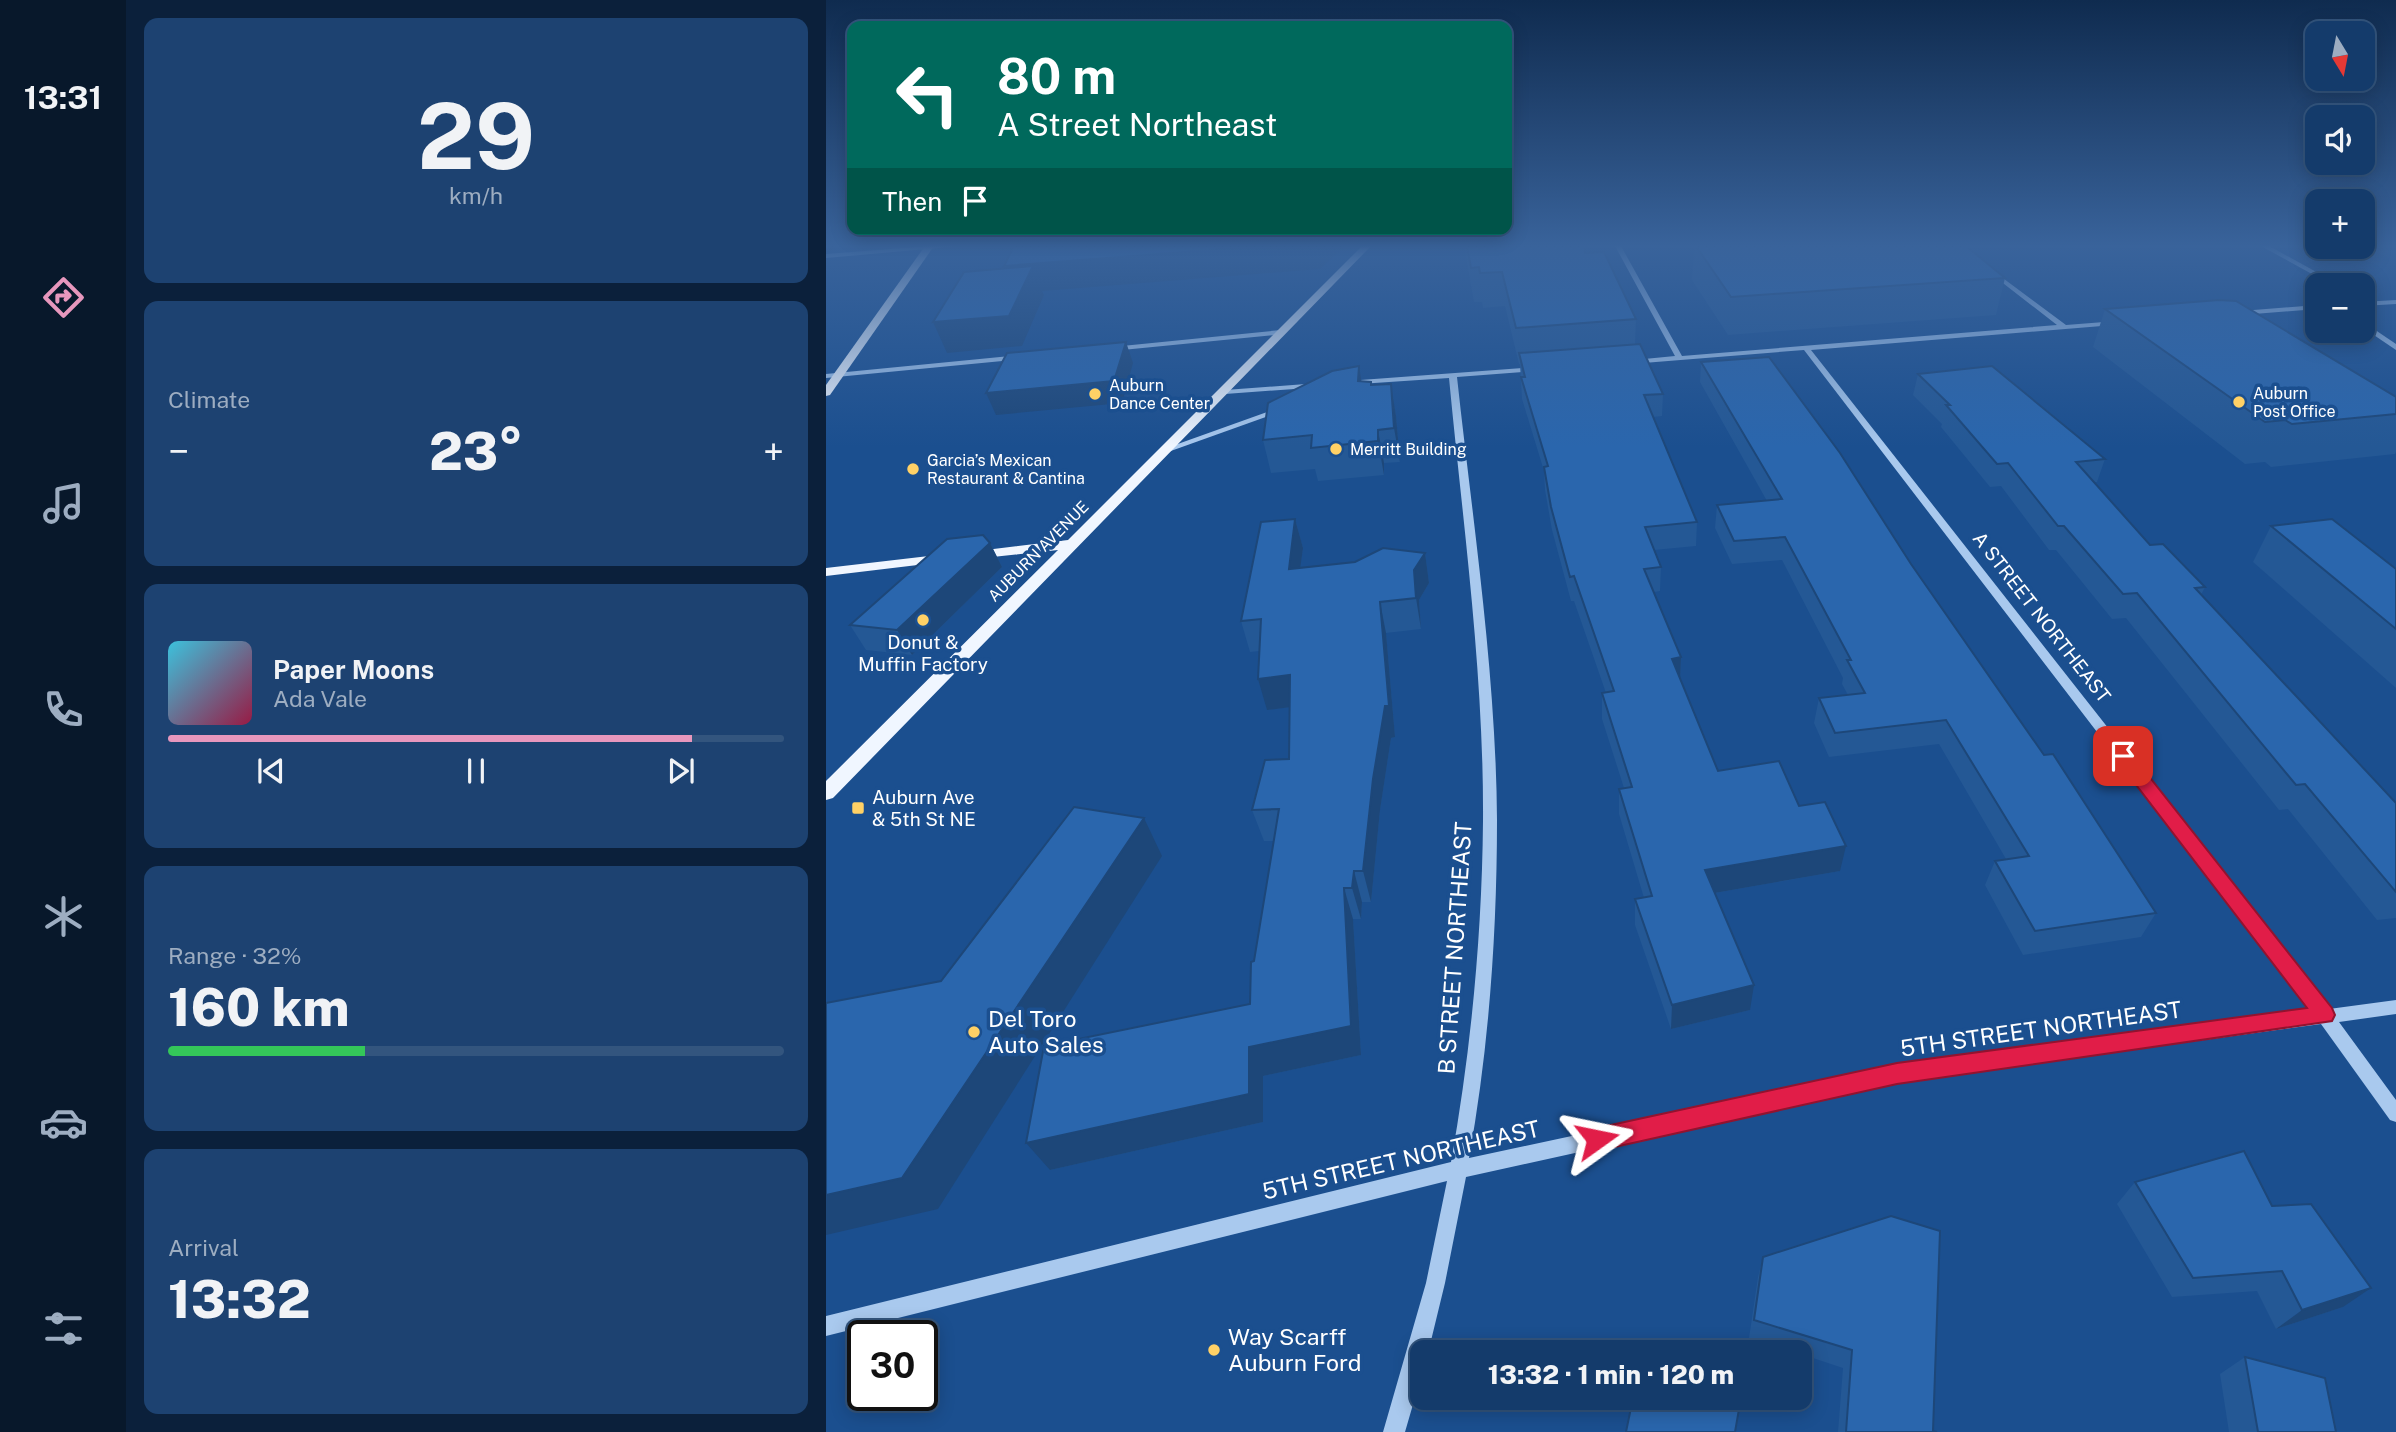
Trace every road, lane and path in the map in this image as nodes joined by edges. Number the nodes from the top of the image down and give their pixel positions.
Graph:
1 (883, 313) edge
2 (1300, 313) edge
3 (1655, 313) edge
4 (2045, 313) edge
5 (2245, 313) edge
6 (2230, 314) edge
7 (2130, 322) edge
8 (2064, 327) junction
9 (1281, 332) junction
10 (2375, 333) edge
11 (1806, 348) junction
12 (2396, 348) edge
13 (1101, 349) edge
14 (1036, 356) edge
15 (1680, 359) junction
16 (1623, 363) edge
17 (1545, 369) edge
18 (839, 374) junction
19 (1453, 375) junction
20 (826, 376) edge
21 (1225, 392) junction
22 (826, 393) edge
23 (1361, 393) edge
24 (1287, 409) edge
25 (1165, 450) junction
26 (1071, 544) junction
27 (826, 572) edge
28 (826, 793) edge
29 (2396, 1007) edge
30 (2324, 1015) junction
31 (2396, 1114) edge
32 (1461, 1169) junction
33 (826, 1326) edge
34 (1394, 1432) edge

1 - 18 main road
2 - 9 main road, AUBURN AVENUE
3 - 15 street
4 - 8 street
5 - 6 street
7 - 8 street
8 - 11 street
9 - 13 street
9 - 21 main road, AUBURN AVENUE
10 - 12 street
11 - 15 street
11 - 30 street, A STREET NORTHEAST
14 - 18 street
15 - 16 street
17 - 19 street
18 - 20 street
18 - 22 main road
19 - 21 street
19 - 23 street
19 - 32 street, B STREET NORTHEAST
21 - 25 main road, AUBURN AVENUE
24 - 25 street
25 - 26 main road, AUBURN AVENUE
26 - 27 main road
26 - 28 main road, AUBURN AVENUE
29 - 30 street, 5TH STREET NORTHEAST
30 - 31 street, A STREET NORTHEAST
30 - 32 street, 5TH STREET NORTHEAST
32 - 33 street, 5TH STREET NORTHEAST
32 - 34 street, B STREET NORTHEAST

